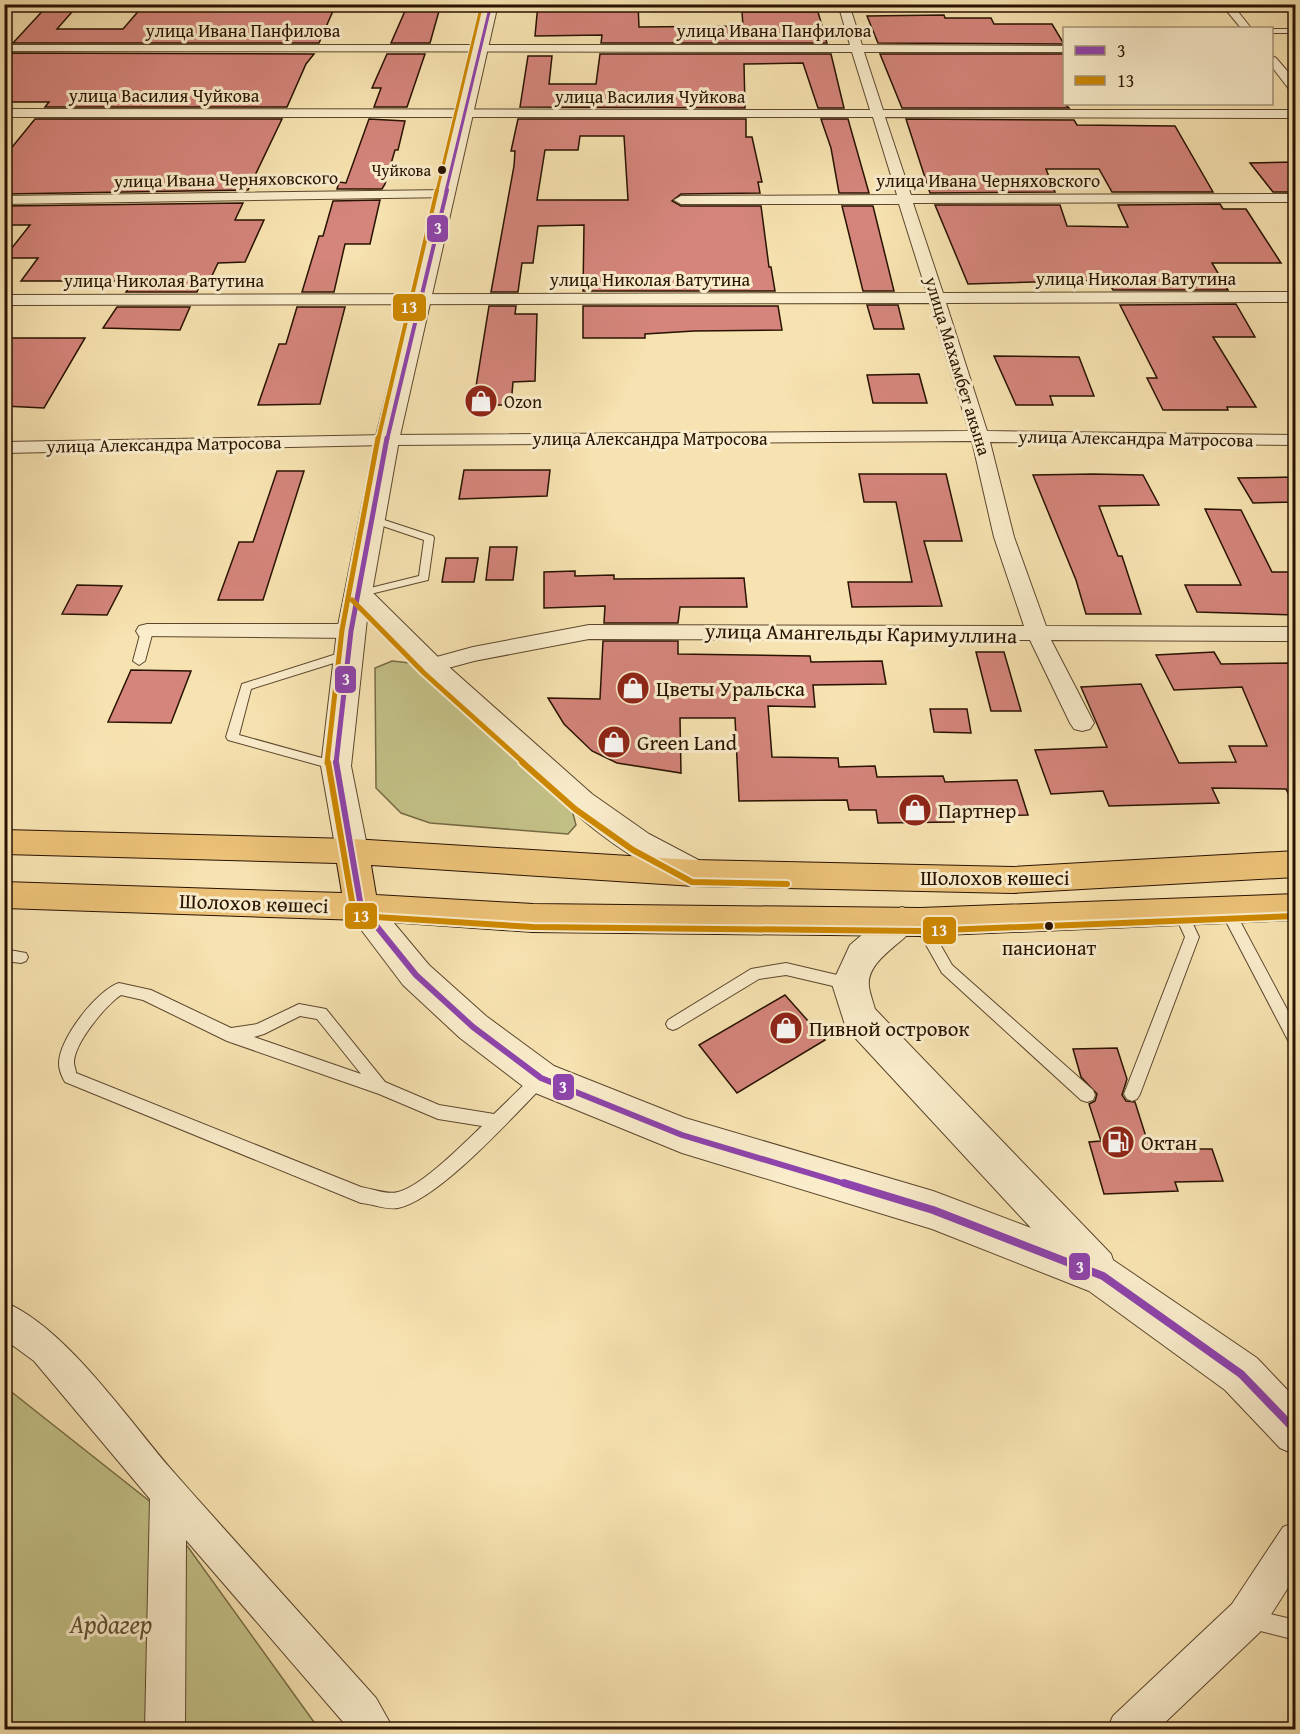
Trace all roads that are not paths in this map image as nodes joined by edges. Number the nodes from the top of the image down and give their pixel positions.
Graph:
1 (491, 4) edge
2 (843, 4) edge
3 (1226, 4) edge
4 (1245, 27) edge
5 (1273, 31) edge
6 (1296, 31) edge
7 (482, 47) junction
8 (4, 48) edge
9 (856, 48) junction
10 (1063, 49) edge
11 (1273, 61) edge
12 (1296, 90) edge
13 (4, 113) edge
14 (465, 113) junction
15 (876, 114) junction
16 (1296, 114) edge
17 (447, 194) junction
18 (905, 198) junction
19 (1296, 198) edge
20 (4, 200) edge
21 (681, 200) dead end
22 (938, 297) junction
23 (1296, 297) edge
24 (4, 300) edge
25 (420, 300) junction
26 (980, 436) junction
27 (387, 440) junction
28 (1296, 440) edge
29 (4, 448) edge
30 (372, 519) junction
31 (358, 594) junction
32 (147, 631) joint
33 (1296, 634) edge
34 (1038, 635) junction
35 (350, 642) junction
36 (139, 661) dead end
37 (430, 666) junction
38 (1082, 723) dead end
39 (336, 766) junction
40 (4, 842) edge
41 (352, 851) junction
42 (1296, 864) edge
43 (694, 873) junction
44 (4, 895) edge
45 (361, 907) junction
46 (1296, 907) edge
47 (1227, 910) junction
48 (1181, 913) junction
49 (911, 922) junction
50 (4, 955) edge
51 (21, 957) dead end
52 (849, 984) junction
53 (673, 1024) dead end
54 (230, 1035) junction
55 (1296, 1041) edge
56 (541, 1078) junction
57 (380, 1087) junction
58 (1132, 1094) dead end
59 (1087, 1095) dead end
60 (496, 1122) junction
61 (1103, 1276) junction
62 (4, 1318) edge
63 (1296, 1432) edge
64 (168, 1492) junction
65 (1296, 1540) edge
66 (1246, 1618) junction
67 (1296, 1630) edge
68 (165, 1730) edge
69 (374, 1730) edge
70 (1126, 1730) edge

1 - 7 street
2 - 9 street, улица Махамбет акына
3 - 4 street
5 - 6 lane
7 - 8 street, улица Ивана Панфилова
7 - 9 street, улица Ивана Панфилова
7 - 14 street
9 - 10 street, улица Ивана Панфилова
9 - 15 street, улица Махамбет акына
11 - 12 street
13 - 14 street, улица Василия Чуйкова
14 - 15 street, улица Василия Чуйкова
14 - 17 street
15 - 16 street, улица Василия Чуйкова
15 - 18 street, улица Махамбет акына
17 - 20 street, улица Ивана Черняховского
17 - 25 street
18 - 19 street, улица Ивана Черняховского
18 - 21 street, улица Ивана Черняховского
18 - 22 street, улица Махамбет акына
22 - 23 street, улица Николая Ватутина
22 - 25 street, улица Николая Ватутина
22 - 26 street, улица Махамбет акына
24 - 25 street, улица Николая Ватутина
25 - 27 street
26 - 27 street, улица Александра Матросова
26 - 28 street, улица Александра Матросова
26 - 34 street, улица Махамбет акына
27 - 29 street, улица Александра Матросова
27 - 30 street
30 - 31 street
30 - 31 lane
31 - 35 street
31 - 37 street
32 - 35 street
32 - 36 lane
33 - 34 street, улица Амангельды Каримуллина
34 - 37 street, улица Амангельды Каримуллина
34 - 38 street, улица Махамбет акына
35 - 39 street
35 - 39 lane
37 - 43 street
39 - 41 street
40 - 41 highway
41 - 43 highway, Шолохов көшесі
41 - 45 highway
42 - 43 highway, Шолохов көшесі
44 - 45 highway, Шолохов көшесі
45 - 49 highway, Шолохов көшесі
45 - 56 street
46 - 47 highway, Шолохов көшесі
47 - 48 highway, Шолохов көшесі
47 - 55 lane
48 - 49 highway, Шолохов көшесі
48 - 58 lane
49 - 52 street
49 - 59 lane
50 - 51 lane
52 - 53 lane
52 - 61 street
54 - 57 lane
54 - 57 lane
54 - 60 lane
56 - 60 lane
56 - 61 street
57 - 60 lane
61 - 63 street
62 - 64 street
64 - 68 street
64 - 69 street
65 - 66 street
66 - 67 lane
66 - 70 street

